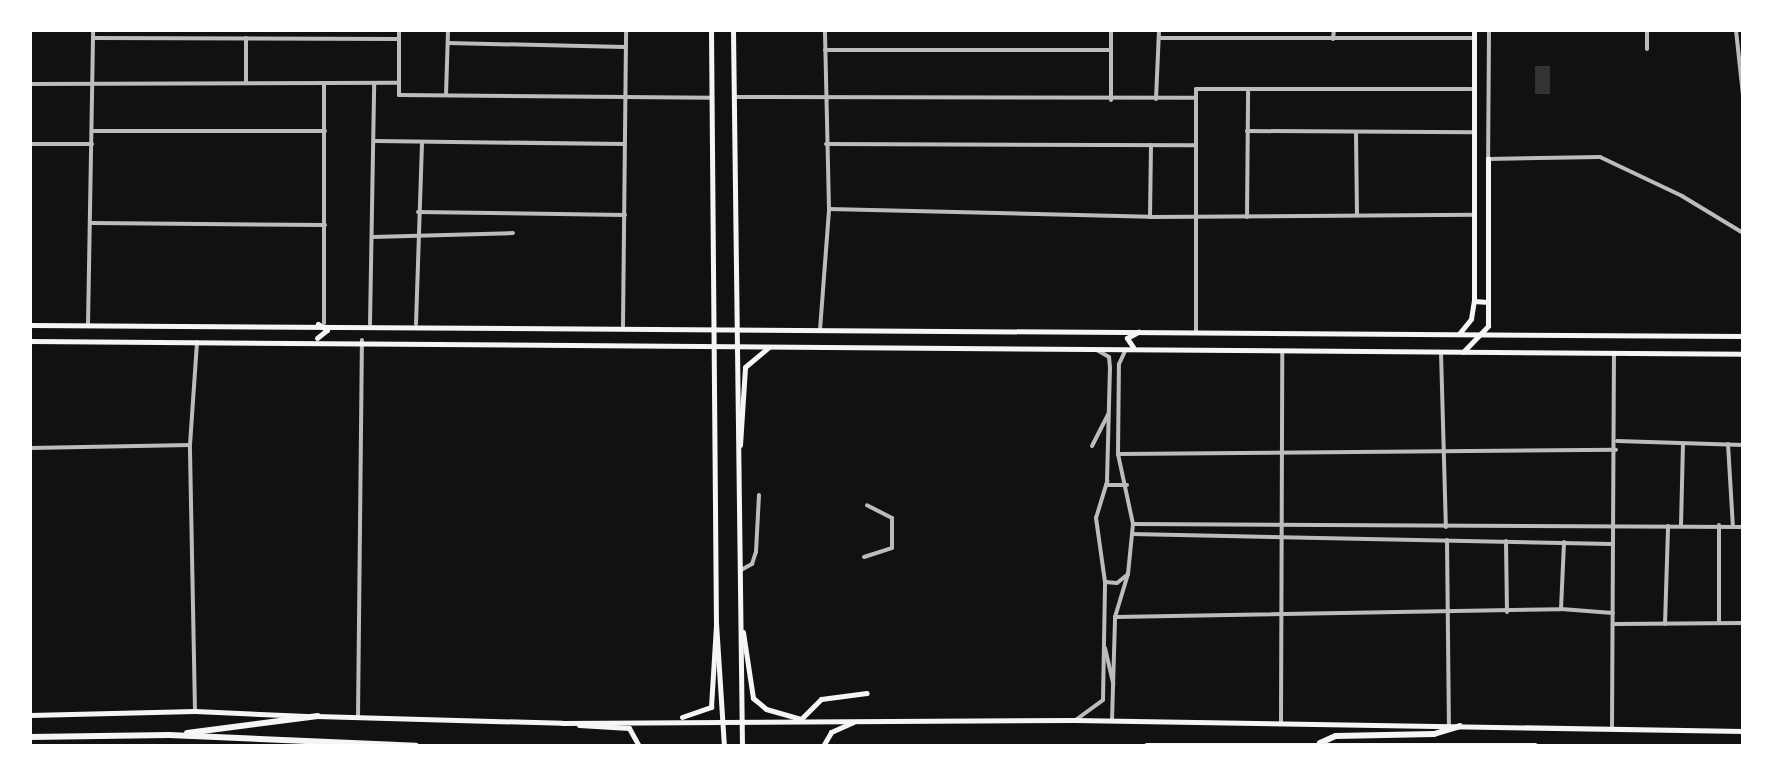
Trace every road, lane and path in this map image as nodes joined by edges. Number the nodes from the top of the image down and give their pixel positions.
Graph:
1 (93, 30) edge
2 (346, 30) edge
3 (399, 30) edge
4 (448, 30) edge
5 (626, 30) edge
6 (711, 30) edge
7 (733, 30) edge
8 (825, 30) edge
9 (1111, 30) edge
10 (1159, 30) edge
11 (1202, 30) edge
12 (1334, 30) edge
13 (1474, 30) edge
14 (1489, 30) edge
15 (1647, 30) edge
16 (1736, 30) edge
17 (346, 37) junction
18 (93, 38) junction
19 (246, 38) junction
20 (1159, 38) junction
21 (1202, 38) junction
22 (1474, 38) junction
23 (399, 39) junction
24 (1333, 39) junction
25 (448, 43) junction
26 (625, 46) junction
27 (1647, 49) dead end
28 (825, 50) junction
29 (1111, 50) junction
30 (246, 82) junction
31 (324, 83) junction
32 (398, 83) junction
33 (30, 84) edge
34 (92, 84) junction
35 (374, 84) junction
36 (1471, 89) junction
37 (1248, 90) junction
38 (446, 95) junction
39 (1743, 96) edge
40 (625, 97) junction
41 (735, 97) junction
42 (712, 98) junction
43 (1196, 98) junction
44 (827, 99) junction
45 (1156, 99) junction
46 (1112, 100) junction
47 (93, 131) junction
48 (325, 131) junction
49 (1247, 131) junction
50 (1472, 132) junction
51 (1356, 133) junction
52 (375, 141) junction
53 (422, 142) junction
54 (30, 144) edge
55 (92, 144) junction
56 (625, 144) junction
57 (826, 144) junction
58 (1150, 145) junction
59 (1196, 145) junction
60 (1488, 159) junction
61 (829, 209) junction
62 (418, 212) junction
63 (1357, 214) junction
64 (626, 215) junction
65 (1474, 215) junction
66 (1196, 216) junction
67 (1150, 217) junction
68 (1247, 217) junction
69 (92, 223) junction
70 (325, 225) junction
71 (513, 233) dead end
72 (1743, 233) edge
73 (416, 236) junction
74 (372, 237) junction
75 (1474, 301) junction
76 (1488, 302) junction
77 (324, 323) junction
78 (370, 324) junction
79 (416, 324) junction
80 (30, 325) edge
81 (278, 325) junction
82 (88, 326) junction
83 (623, 326) junction
84 (716, 329) junction
85 (734, 330) junction
86 (820, 331) junction
87 (1139, 331) junction
88 (1196, 332) junction
89 (1459, 334) junction
90 (1483, 334) junction
91 (1743, 336) edge
92 (312, 340) junction
93 (362, 340) junction
94 (30, 341) edge
95 (197, 342) junction
96 (773, 345) junction
97 (715, 346) junction
98 (734, 347) junction
99 (1138, 348) junction
100 (1094, 349) junction
101 (1282, 351) junction
102 (1440, 351) junction
103 (1463, 352) junction
104 (1614, 353) junction
105 (1743, 354) edge
106 (1109, 413) junction
107 (1617, 441) junction
108 (1728, 444) junction
109 (190, 445) junction
110 (1683, 445) junction
111 (1743, 445) edge
112 (1092, 446) dead end
113 (30, 448) edge
114 (739, 449) junction
115 (1283, 450) junction
116 (1616, 450) junction
117 (1446, 451) junction
118 (1118, 454) junction
119 (1127, 485) junction
120 (1104, 486) junction
121 (759, 495) dead end
122 (867, 505) dead end
123 (1133, 524) junction
124 (1681, 525) junction
125 (1719, 525) junction
126 (1668, 526) junction
127 (1282, 527) junction
128 (1446, 527) junction
129 (1733, 527) junction
130 (1743, 527) edge
131 (1612, 528) junction
132 (1132, 534) junction
133 (1284, 538) junction
134 (1447, 540) junction
135 (1506, 541) junction
136 (1564, 542) junction
137 (1612, 543) junction
138 (864, 557) dead end
139 (741, 570) junction
140 (1128, 574) junction
141 (1105, 582) junction
142 (1561, 609) junction
143 (1507, 612) junction
144 (1613, 613) junction
145 (1449, 615) junction
146 (1280, 616) junction
147 (1114, 617) junction
148 (716, 623) junction
149 (1719, 623) junction
150 (1743, 623) edge
151 (741, 624) junction
152 (1615, 624) junction
153 (1665, 624) junction
154 (1105, 648) junction
155 (1115, 687) junction
156 (867, 693) dead end
157 (195, 711) junction
158 (30, 715) edge
159 (318, 716) junction
160 (357, 719) junction
161 (723, 719) junction
162 (801, 719) junction
163 (672, 720) junction
164 (741, 720) junction
165 (859, 720) junction
166 (1074, 720) junction
167 (1112, 721) junction
168 (1281, 722) junction
169 (562, 723) junction
170 (1449, 726) junction
171 (1460, 726) junction
172 (1612, 729) junction
173 (1743, 731) edge
174 (169, 735) junction
175 (30, 737) edge
176 (1318, 744) junction
177 (416, 746) edge
178 (639, 746) edge
179 (724, 746) edge
180 (742, 746) edge
181 (823, 746) edge
182 (1147, 746) edge
183 (1535, 746) edge

1 - 18 street
2 - 17 street
3 - 23 street
4 - 25 street
5 - 26 street
6 - 42 main road
7 - 41 main road
8 - 28 street
9 - 29 street
10 - 20 street
11 - 21 street
12 - 24 street
13 - 22 main road
14 - 60 street
15 - 27 street
16 - 39 street
17 - 19 street
17 - 23 street
18 - 19 street
18 - 34 street
19 - 30 street
20 - 21 street
20 - 45 street
21 - 24 street
22 - 24 street
22 - 36 main road
23 - 32 street
25 - 26 street
25 - 38 street
26 - 40 street
28 - 29 street
28 - 44 street
29 - 46 street
30 - 31 street
30 - 34 street
31 - 35 street
31 - 48 street
32 - 35 street
32 - 38 street
33 - 34 street
34 - 47 street
35 - 52 street
36 - 37 street
36 - 50 main road
37 - 43 street
37 - 49 street
38 - 40 street
40 - 42 street
40 - 56 street
41 - 44 street
41 - 85 main road
42 - 84 main road
43 - 45 street
43 - 59 street
44 - 46 street
44 - 57 street
45 - 46 street
47 - 48 street
47 - 55 street
48 - 70 street
49 - 51 street
49 - 68 street
50 - 51 street
50 - 65 main road
51 - 63 street
52 - 53 street
52 - 74 street
53 - 56 street
53 - 62 street
54 - 55 street
55 - 69 street
56 - 64 street
57 - 58 street
57 - 61 street
58 - 59 street
58 - 67 street
59 - 66 street
60 - 72 street
60 - 76 main road
61 - 67 street
61 - 86 street
62 - 64 street
62 - 73 street
63 - 65 street
63 - 68 street
64 - 83 street
65 - 75 main road
66 - 67 street
66 - 68 street
66 - 88 street
69 - 70 street
69 - 82 street
70 - 77 street
71 - 73 street
73 - 74 street
73 - 79 street
74 - 78 street
75 - 76 main road
75 - 89 main road
76 - 90 main road
77 - 78 main road
77 - 81 main road
78 - 79 main road
79 - 83 main road
80 - 82 main road
81 - 82 main road
81 - 92 main road
83 - 84 main road
84 - 85 main road
84 - 97 main road
85 - 86 main road
85 - 98 main road
86 - 87 main road
87 - 88 main road
87 - 99 main road
88 - 89 main road
89 - 90 main road
90 - 91 main road
90 - 103 main road
92 - 93 main road
92 - 95 main road
93 - 97 main road
93 - 160 street
94 - 95 main road
95 - 109 street
96 - 98 main road
96 - 100 main road
96 - 114 main road
97 - 98 main road
97 - 148 main road
98 - 114 main road
99 - 100 main road
99 - 101 main road
99 - 118 street
100 - 106 street
101 - 102 main road
101 - 115 street
102 - 103 main road
102 - 117 street
103 - 104 main road
104 - 105 main road
104 - 107 street
106 - 112 street
106 - 120 street
107 - 110 street
107 - 116 street
108 - 110 street
108 - 111 street
108 - 129 street
109 - 113 street
109 - 157 street
110 - 124 street
114 - 139 main road
115 - 117 street
115 - 118 street
115 - 127 street
116 - 117 street
116 - 131 street
117 - 128 street
118 - 119 street
119 - 120 street
119 - 123 street
120 - 141 street
121 - 139 street
122 - 138 street
123 - 127 street
123 - 132 street
124 - 125 street
124 - 126 street
125 - 129 street
125 - 149 street
126 - 131 street
126 - 153 street
127 - 128 street
127 - 133 street
128 - 131 street
129 - 130 street
131 - 137 street
132 - 133 street
132 - 140 street
133 - 134 street
133 - 146 street
134 - 135 street
134 - 145 street
135 - 136 street
135 - 143 street
136 - 137 street
136 - 142 street
137 - 144 street
139 - 151 main road
140 - 141 street
140 - 147 street
141 - 154 street
142 - 143 street
142 - 144 street
143 - 145 street
144 - 152 street
145 - 146 street
145 - 170 street
146 - 147 street
146 - 168 street
147 - 155 street
148 - 161 main road
148 - 163 main road
149 - 150 street
149 - 153 street
151 - 162 main road
151 - 164 main road
152 - 153 street
152 - 172 street
154 - 155 street
154 - 166 street
155 - 167 street
156 - 162 main road
157 - 158 main road
157 - 159 main road
159 - 160 main road
159 - 174 highway
160 - 169 main road
161 - 163 main road
161 - 164 main road
161 - 179 main road
162 - 164 main road
162 - 165 main road
163 - 169 main road
164 - 180 main road
165 - 166 main road
165 - 181 main road
166 - 167 main road
167 - 168 main road
168 - 170 main road
169 - 178 main road
170 - 171 main road
171 - 172 main road
171 - 176 highway
172 - 173 main road
174 - 175 highway
174 - 177 highway
176 - 182 highway
176 - 183 highway

